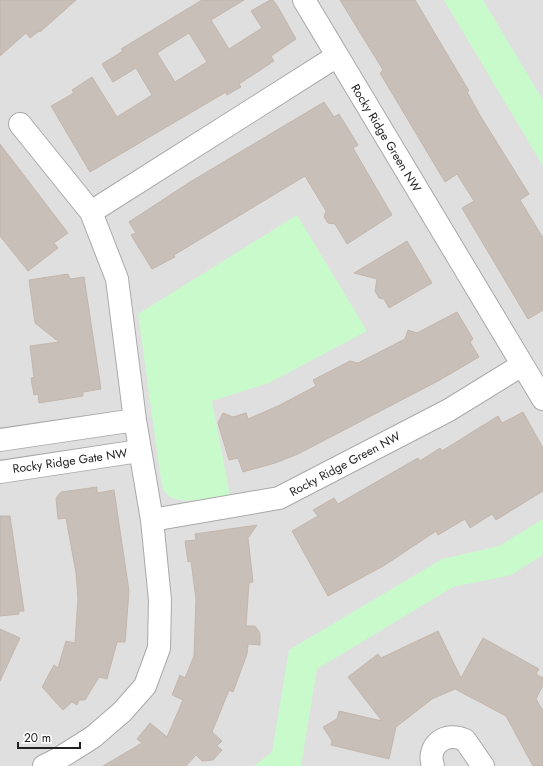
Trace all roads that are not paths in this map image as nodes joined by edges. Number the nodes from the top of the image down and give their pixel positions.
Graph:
1 (304, 0) edge
2 (337, 56) junction
3 (20, 124) dead end
4 (92, 212) junction
5 (522, 365) junction
6 (543, 399) edge
7 (134, 420) junction
8 (0, 440) edge
9 (139, 451) junction
10 (0, 472) edge
11 (152, 520) junction
12 (44, 766) edge
13 (433, 766) edge
14 (483, 766) edge

1 - 2 street, Rocky Ridge Green NW
2 - 4 street
2 - 5 street, Rocky Ridge Green NW
3 - 4 street
4 - 7 street
5 - 6 street, Rocky Ridge Green NW
5 - 11 street, Rocky Ridge Green NW
7 - 8 street
7 - 9 street
9 - 10 street, Rocky Ridge Gate NW
9 - 11 street
11 - 12 street
13 - 14 street

